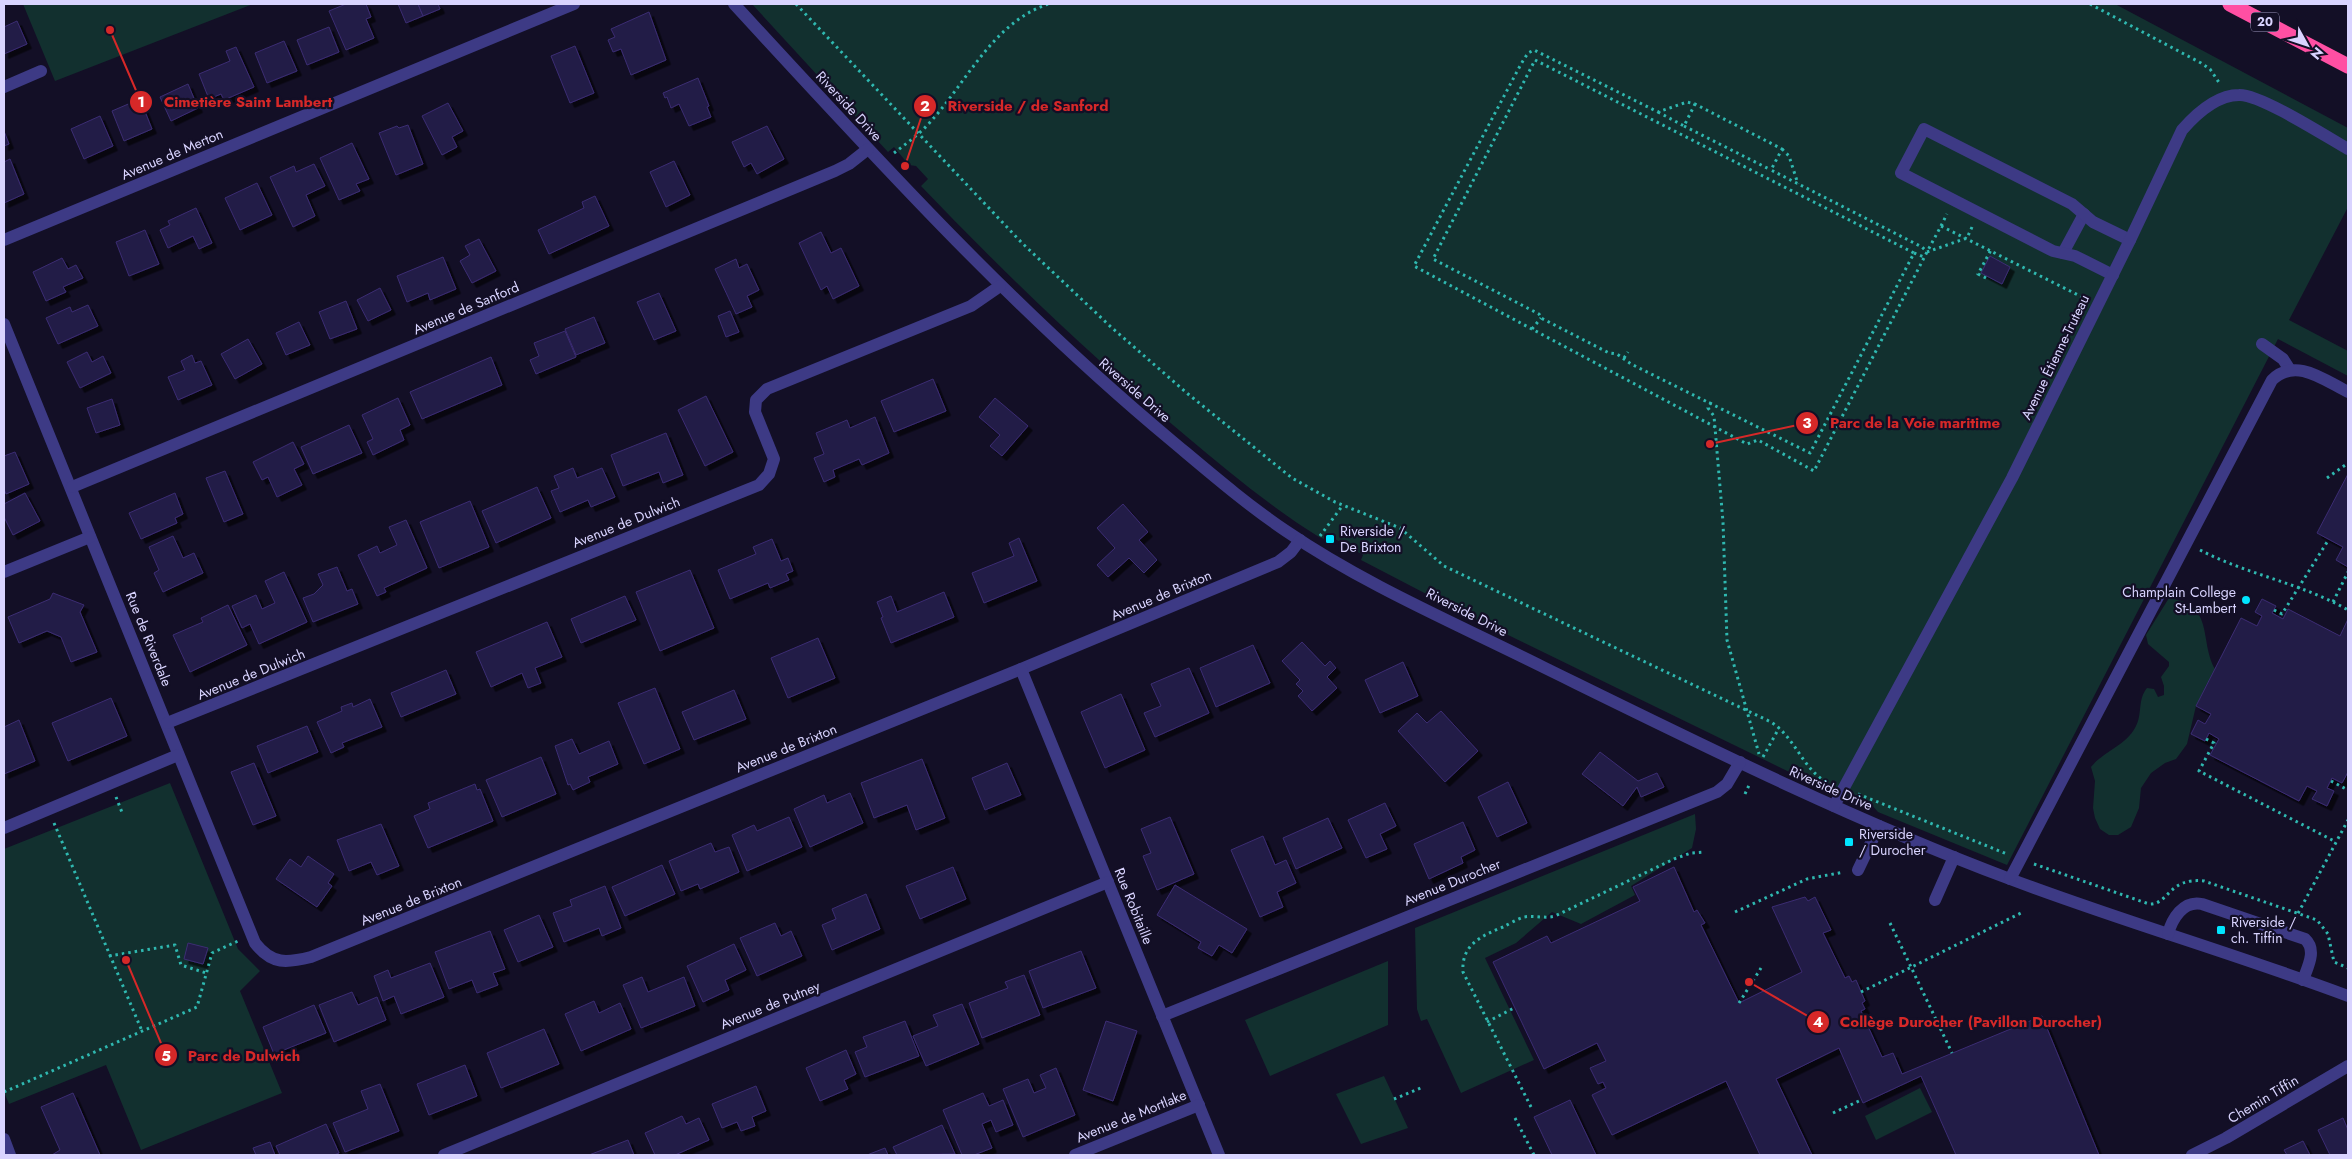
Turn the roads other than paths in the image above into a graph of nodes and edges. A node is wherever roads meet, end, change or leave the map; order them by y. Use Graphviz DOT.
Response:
graph roads {
  1 [pos="574,4"];
  2 [pos="734,4"];
  3 [pos="2230,4"];
  4 [pos="2348,66"];
  5 [pos="41,72"];
  6 [pos="4,87"];
  7 [pos="868,149"];
  8 [pos="2348,149"];
  9 [pos="2084,214"];
  10 [pos="4,240"];
  11 [pos="2130,240"];
  12 [pos="2063,253"];
  13 [pos="2112,275"];
  14 [pos="1000,286"];
  15 [pos="5,330"];
  16 [pos="2262,344"];
  17 [pos="2290,370"];
  18 [pos="2348,392"];
  19 [pos="72,488"];
  20 [pos="90,537"];
  21 [pos="1300,540"];
  22 [pos="4,572"];
  23 [pos="1021,669"];
  24 [pos="167,723"];
  25 [pos="178,756"];
  26 [pos="1740,762"];
  27 [pos="1834,806"];
  28 [pos="1879,826"];
  29 [pos="4,828"];
  30 [pos="1954,857"];
  31 [pos="1858,870"];
  32 [pos="2010,879"];
  33 [pos="1108,882"];
  34 [pos="1935,900"];
  35 [pos="2168,934"];
  36 [pos="273,959"];
  37 [pos="2303,980"];
  38 [pos="2348,996"];
  39 [pos="1162,1016"];
  40 [pos="2348,1066"];
  41 [pos="1199,1105"];
  42 [pos="4,1139"];
  43 [pos="10,1155"];
  44 [pos="444,1155"];
  45 [pos="1075,1155"];
  46 [pos="1219,1155"];
  47 [pos="2192,1155"];
  1 -- 10 [label="street, Avenue de Merton"];
  2 -- 7 [label="street, Riverside Drive"];
  3 -- 4 [label="highway, 20"];
  5 -- 6 [label="street"];
  7 -- 14 [label="street, Riverside Drive"];
  7 -- 19 [label="street, Avenue de Sanford"];
  8 -- 11 [label="street, Avenue Étienne-Truteau"];
  9 -- 11 [label="street"];
  9 -- 12 [label="street"];
  9 -- 12 [label="street"];
  11 -- 13 [label="street, Avenue Étienne-Truteau"];
  12 -- 13 [label="street"];
  13 -- 27 [label="street, Avenue Étienne-Truteau"];
  14 -- 21 [label="street, Riverside Drive"];
  14 -- 24 [label="street, Avenue de Dulwich"];
  15 -- 19 [label="street, Rue de Riverdale"];
  16 -- 17 [label="street"];
  17 -- 18 [label="street"];
  17 -- 32 [label="street"];
  19 -- 20 [label="street, Rue de Riverdale"];
  20 -- 22 [label="street"];
  20 -- 24 [label="street, Rue de Riverdale"];
  21 -- 23 [label="street, Avenue de Brixton"];
  21 -- 26 [label="street, Riverside Drive"];
  23 -- 33 [label="street, Rue Robitaille"];
  23 -- 36 [label="street, Avenue de Brixton"];
  24 -- 25 [label="street, Rue de Riverdale"];
  25 -- 29 [label="street"];
  25 -- 36 [label="street, Rue de Riverdale"];
  26 -- 27 [label="street, Riverside Drive"];
  26 -- 39 [label="street, Avenue Durocher"];
  27 -- 28 [label="street, Riverside Drive"];
  28 -- 30 [label="street, Riverside Drive"];
  28 -- 31 [label="street"];
  30 -- 32 [label="street, Riverside Drive"];
  30 -- 34 [label="street"];
  32 -- 35 [label="street, Riverside Drive"];
  33 -- 39 [label="street, Rue Robitaille"];
  33 -- 44 [label="street, Avenue de Putney"];
  35 -- 37 [label="street, Riverside Drive"];
  35 -- 37 [label="street"];
  37 -- 38 [label="street, Riverside Drive"];
  39 -- 41 [label="street, Rue Robitaille"];
  40 -- 47 [label="street, Chemin Tiffin"];
  41 -- 45 [label="street, Avenue de Mortlake"];
  41 -- 46 [label="street, Rue Robitaille"];
  42 -- 43 [label="street"];
}
